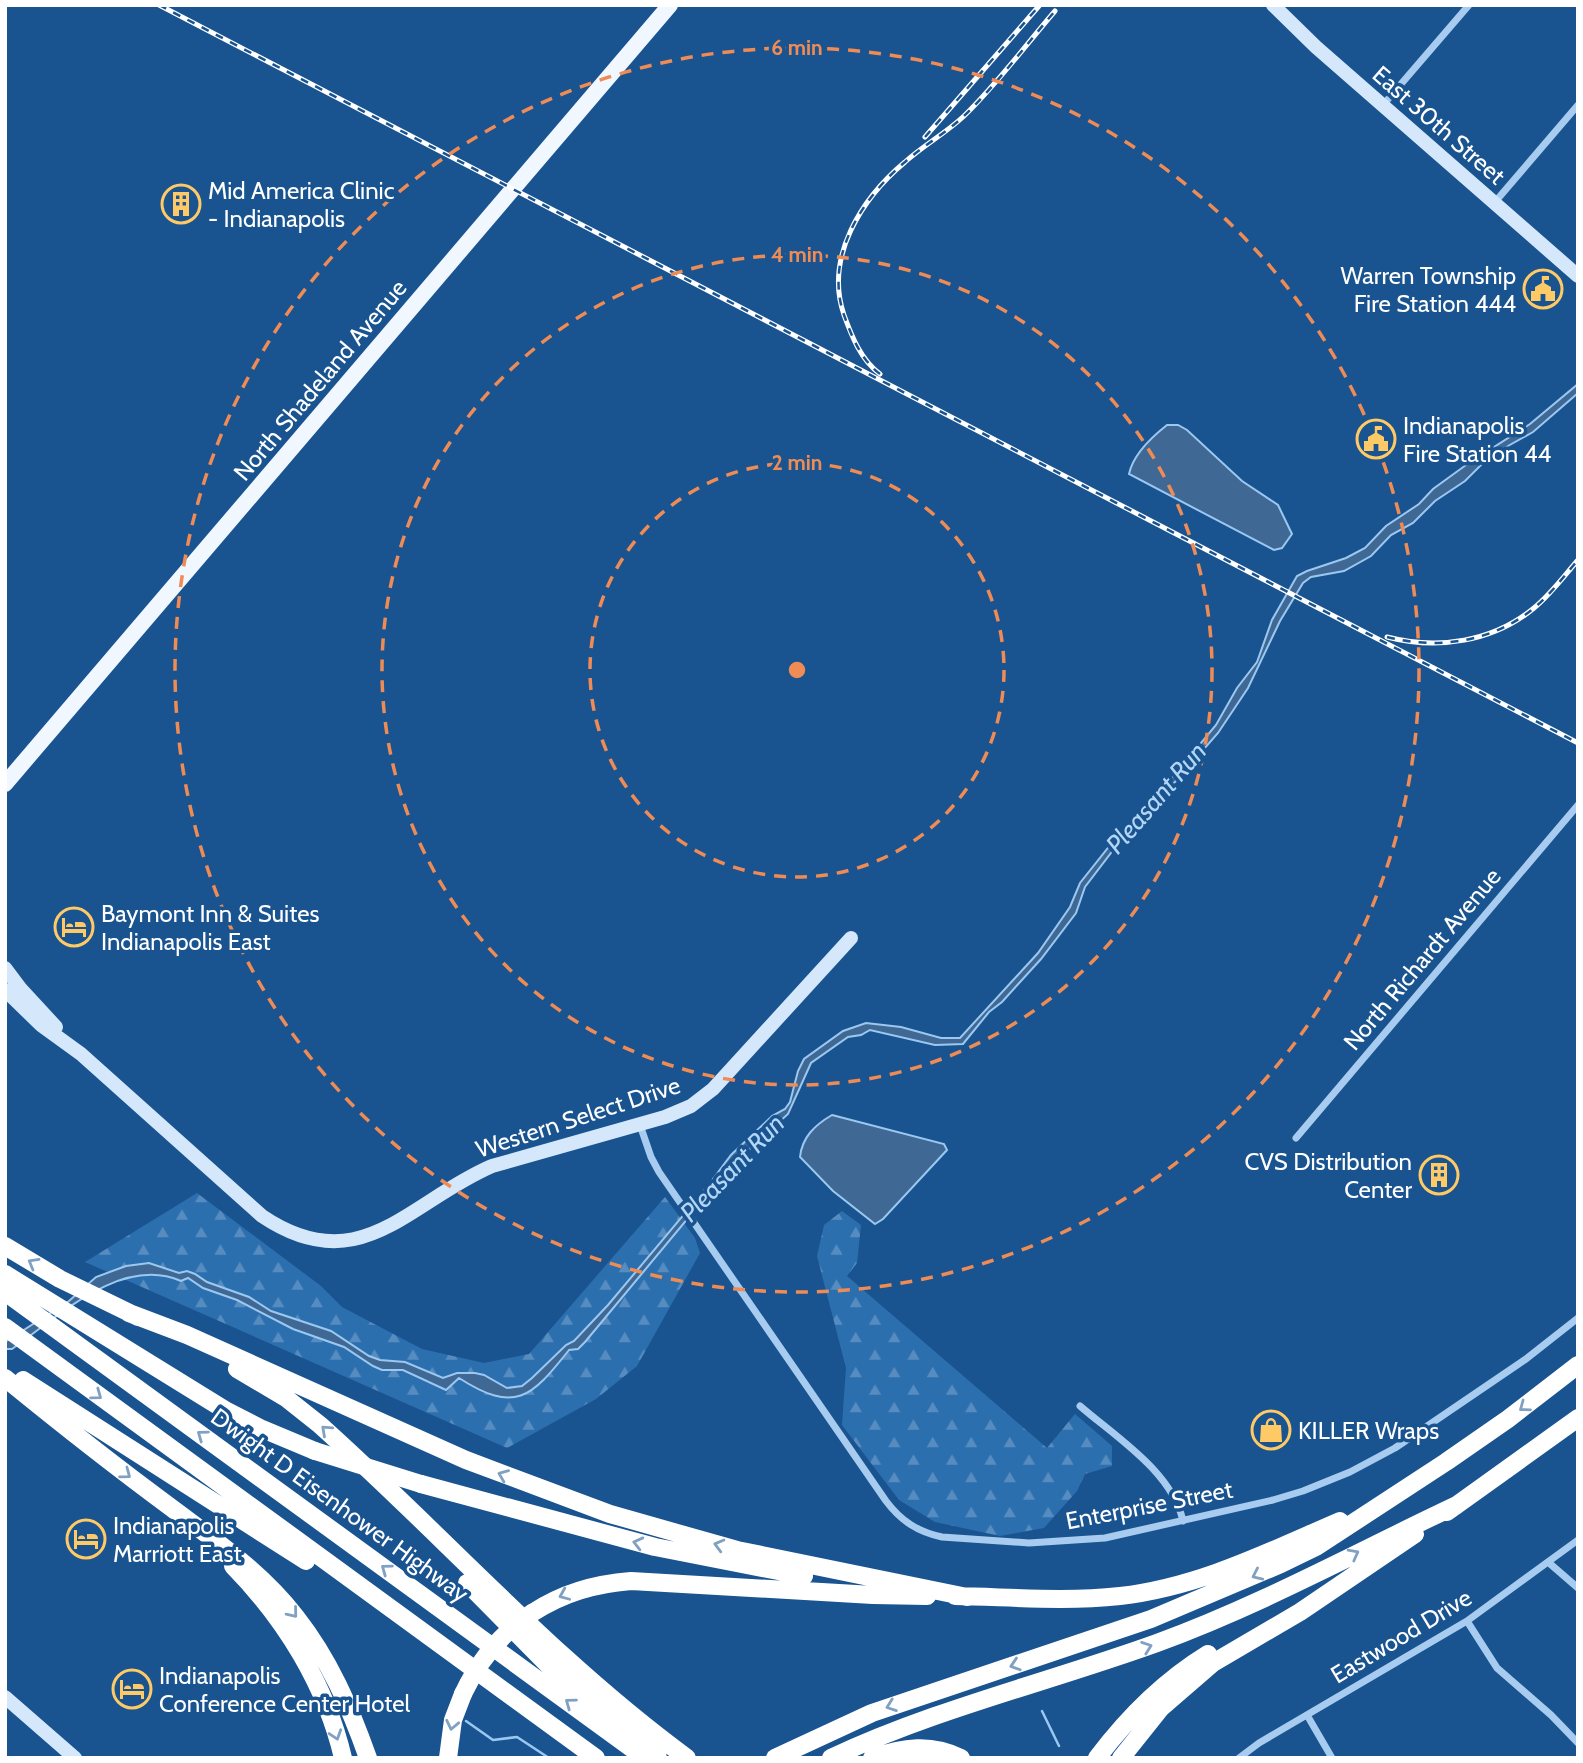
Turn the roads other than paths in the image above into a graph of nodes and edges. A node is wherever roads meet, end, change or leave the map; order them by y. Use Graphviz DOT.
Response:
graph roads {
  1 [pos="670,5"];
  2 [pos="1469,5"];
  3 [pos="1279,7"];
  4 [pos="1578,105"];
  5 [pos="1383,106"];
  6 [pos="1494,203"];
  7 [pos="1578,276"];
  8 [pos="5,784"];
  9 [pos="1578,805"];
  10 [pos="851,938"];
  11 [pos="5,968"];
  12 [pos="5,990"];
  13 [pos="80,1054"];
  14 [pos="640,1125"];
  15 [pos="1296,1138"];
  16 [pos="5,1246"];
  17 [pos="5,1273"];
  18 [pos="13,1297"];
  19 [pos="122,1309"];
  20 [pos="1578,1318"];
  21 [pos="5,1327"];
  22 [pos="1578,1365"];
  23 [pos="7,1374"];
  24 [pos="1080,1406"];
  25 [pos="1578,1419"];
  26 [pos="363,1465"];
  27 [pos="1379,1504"];
  28 [pos="1457,1505"];
  29 [pos="174,1510"];
  30 [pos="1183,1521"];
  31 [pos="1578,1540"];
  32 [pos="1548,1562"];
  33 [pos="1371,1565"];
  34 [pos="1578,1588"];
  35 [pos="911,1595"];
  36 [pos="967,1597"];
  37 [pos="1467,1621"];
  38 [pos="457,1656"];
  39 [pos="7,1703"];
  40 [pos="1307,1715"];
  41 [pos="1578,1743"];
  42 [pos="75,1758"];
  43 [pos="343,1758"];
  44 [pos="368,1758"];
  45 [pos="448,1758"];
  46 [pos="596,1758"];
  47 [pos="645,1758"];
  48 [pos="658,1758"];
  49 [pos="687,1758"];
  50 [pos="775,1758"];
  51 [pos="831,1758"];
  52 [pos="872,1758"];
  53 [pos="961,1758"];
  54 [pos="1097,1758"];
  55 [pos="1121,1758"];
  56 [pos="1239,1758"];
  57 [pos="1332,1758"];
  1 -- 8 [label="main road, North Shadeland Avenue"];
  2 -- 5 [label="street"];
  3 -- 5 [label="street, East 30th Street"];
  4 -- 6 [label="street"];
  5 -- 6 [label="street, East 30th Street"];
  6 -- 7 [label="street, East 30th Street"];
  9 -- 15 [label="street, North Richardt Avenue"];
  10 -- 14 [label="street, Western Select Drive"];
  11 -- 13 [label="street, Western Select Drive"];
  12 -- 13 [label="street, Western Select Drive"];
  13 -- 14 [label="street, Western Select Drive"];
  14 -- 30 [label="street, Enterprise Street"];
  19 -- 16 [label="highway, one-way"];
  35 -- 17 [label="highway, one-way, bridge"];
  47 -- 18 [label="highway, Dwight D Eisenhower Highway, one-way"];
  26 -- 19 [label="highway, one-way"];
  36 -- 19 [label="highway, one-way"];
  20 -- 30 [label="street, Enterprise Street"];
  21 -- 38 [label="highway, one-way"];
  22 -- 27 [label="highway, one-way"];
  23 -- 29 [label="highway, one-way"];
  23 -- 38 [label="highway"];
  24 -- 30 [label="street"];
  25 -- 28 [label="highway"];
  26 -- 48 [label="highway"];
  26 -- 49 [label="highway"];
  27 -- 36 [label="highway"];
  27 -- 50 [label="highway, one-way"];
  28 -- 33 [label="highway"];
  51 -- 28 [label="highway, one-way"];
  29 -- 43 [label="highway, one-way"];
  29 -- 44 [label="highway, one-way"];
  31 -- 32 [label="street, Eastwood Drive"];
  32 -- 34 [label="street"];
  32 -- 37 [label="street, Eastwood Drive"];
  33 -- 54 [label="highway"];
  33 -- 55 [label="highway"];
  35 -- 36 [label="highway"];
  35 -- 45 [label="highway, one-way, bridge"];
  37 -- 40 [label="street, Eastwood Drive"];
  37 -- 41 [label="street"];
  38 -- 46 [label="highway"];
  39 -- 42 [label="street"];
  40 -- 56 [label="street, Eastwood Drive"];
  40 -- 57 [label="street"];
  52 -- 53 [label="highway"];
}
